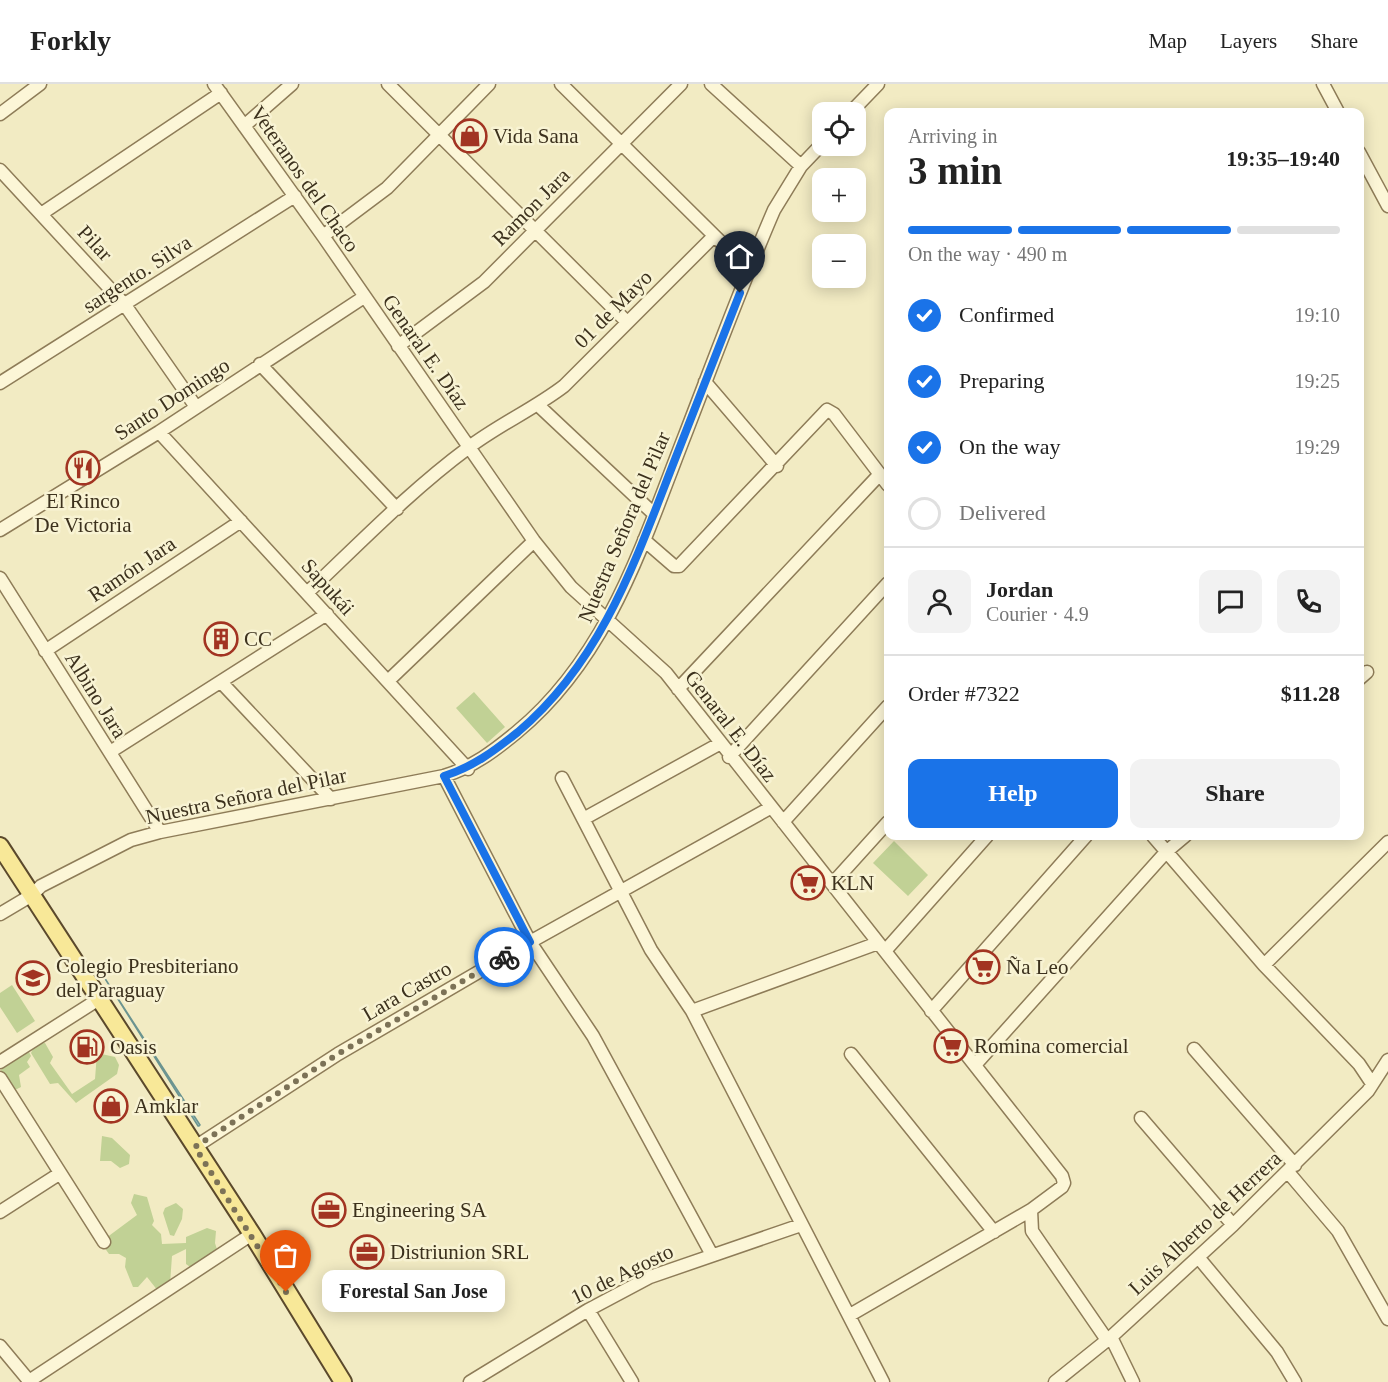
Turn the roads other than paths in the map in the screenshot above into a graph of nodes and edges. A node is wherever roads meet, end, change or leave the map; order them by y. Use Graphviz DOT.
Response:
graph roads {
  1 [pos="40,84"];
  2 [pos="292,84"];
  3 [pos="388,84"];
  4 [pos="489,84"];
  5 [pos="561,84"];
  6 [pos="681,84"];
  7 [pos="711,84"];
  8 [pos="878,84"];
  9 [pos="1323,84"];
  10 [pos="217,89"];
  11 [pos="861,102"];
  12 [pos="1336,108"];
  13 [pos="0,114"];
  14 [pos="244,126"];
  15 [pos="439,136"];
  16 [pos="619,145"];
  17 [pos="812,154"];
  18 [pos="1364,161"];
  19 [pos="801,166"];
  20 [pos="0,170"];
  21 [pos="295,196"];
  22 [pos="1388,206"];
  23 [pos="41,214"];
  24 [pos="536,230"];
  25 [pos="323,236"];
  26 [pos="713,237"];
  27 [pos="749,270"];
  28 [pos="364,297"];
  29 [pos="125,305"];
  30 [pos="627,322"];
  31 [pos="398,346"];
  32 [pos="260,364"];
  33 [pos="705,382"];
  34 [pos="0,383"];
  35 [pos="539,406"];
  36 [pos="196,407"];
  37 [pos="159,432"];
  38 [pos="468,447"];
  39 [pos="777,466"];
  40 [pos="880,474"];
  41 [pos="884,480"];
  42 [pos="397,509"];
  43 [pos="654,514"];
  44 [pos="241,521"];
  45 [pos="0,530"];
  46 [pos="644,540"];
  47 [pos="534,541"];
  48 [pos="0,578"];
  49 [pos="884,587"];
  50 [pos="307,593"];
  51 [pos="327,614"];
  52 [pos="608,622"];
  53 [pos="45,651"];
  54 [pos="388,681"];
  55 [pos="221,682"];
  56 [pos="678,689"];
  57 [pos="884,710"];
  58 [pos="719,744"];
  59 [pos="110,752"];
  60 [pos="729,757"];
  61 [pos="468,769"];
  62 [pos="444,776"];
  63 [pos="562,778"];
  64 [pos="331,799"];
  65 [pos="770,808"];
  66 [pos="585,818"];
  67 [pos="783,822"];
  68 [pos="884,826"];
  69 [pos="160,832"];
  70 [pos="983,840"];
  71 [pos="1082,840"];
  72 [pos="1156,840"];
  73 [pos="1180,840"];
  74 [pos="1388,842"];
  75 [pos="0,846"];
  76 [pos="1166,852"];
  77 [pos="832,884"];
  78 [pos="622,893"];
  79 [pos="32,895"];
  80 [pos="0,914"];
  81 [pos="530,942"];
  82 [pos="882,947"];
  83 [pos="1264,965"];
  84 [pos="99,999"];
  85 [pos="692,1011"];
  86 [pos="931,1011"];
  87 [pos="1194,1050"];
  88 [pos="851,1053"];
  89 [pos="1388,1060"];
  90 [pos="0,1062"];
  91 [pos="975,1065"];
  92 [pos="0,1078"];
  93 [pos="1371,1082"];
  94 [pos="1141,1118"];
  95 [pos="195,1147"];
  96 [pos="1291,1168"];
  97 [pos="59,1174"];
  98 [pos="1031,1210"];
  99 [pos="0,1212"];
  100 [pos="801,1225"];
  101 [pos="1233,1225"];
  102 [pos="994,1233"];
  103 [pos="252,1234"];
  104 [pos="104,1242"];
  105 [pos="712,1255"];
  106 [pos="1198,1257"];
  107 [pos="1385,1304"];
  108 [pos="588,1310"];
  109 [pos="850,1315"];
  110 [pos="1388,1319"];
  111 [pos="1109,1339"];
  112 [pos="0,1346"];
  113 [pos="29,1381"];
  114 [pos="343,1382"];
  115 [pos="470,1382"];
  116 [pos="632,1382"];
  117 [pos="883,1382"];
  118 [pos="1055,1382"];
  119 [pos="1133,1382"];
  120 [pos="1295,1382"];
  1 -- 13 [label="street"];
  2 -- 14 [label="street"];
  3 -- 15 [label="street"];
  4 -- 15 [label="street"];
  5 -- 16 [label="street"];
  6 -- 16 [label="street, Ramon Jara"];
  7 -- 19 [label="street"];
  8 -- 11 [label="street"];
  9 -- 12 [label="street"];
  10 -- 14 [label="street, Veteranos del Chaco"];
  10 -- 23 [label="street"];
  14 -- 21 [label="street, Veteranos del Chaco"];
  15 -- 24 [label="street"];
  15 -- 25 [label="street"];
  16 -- 24 [label="street, Ramon Jara"];
  16 -- 26 [label="street"];
  17 -- 19 [label="street, Nuestra Señora del Pilar"];
  18 -- 22 [label="street"];
  19 -- 27 [label="street, Nuestra Señora del Pilar"];
  20 -- 23 [label="street, Pilar"];
  21 -- 25 [label="street, Veteranos del Chaco"];
  21 -- 29 [label="street, sargento. Silva"];
  23 -- 29 [label="street, Pilar"];
  24 -- 30 [label="street"];
  24 -- 31 [label="street, Ramon Jara"];
  25 -- 28 [label="street, Veteranos del Chaco"];
  26 -- 27 [label="street"];
  26 -- 30 [label="street, 01 de Mayo"];
  27 -- 33 [label="street, Nuestra Señora del Pilar"];
  28 -- 31 [label="street, Genaral E. Díaz"];
  28 -- 32 [label="street, Santo Domingo"];
  29 -- 34 [label="street, sargento. Silva"];
  29 -- 36 [label="street, Pilar"];
  30 -- 35 [label="street, 01 de Mayo"];
  31 -- 38 [label="street, Genaral E. Díaz"];
  32 -- 36 [label="street, Santo Domingo"];
  32 -- 42 [label="street"];
  33 -- 39 [label="street"];
  33 -- 43 [label="street, Nuestra Señora del Pilar"];
  35 -- 38 [label="street, 01 de Mayo"];
  35 -- 43 [label="street"];
  36 -- 37 [label="street, Santo Domingo"];
  37 -- 44 [label="street, Sapukái"];
  37 -- 45 [label="street, Santo Domingo"];
  38 -- 42 [label="street"];
  38 -- 47 [label="street, Genaral E. Díaz"];
  39 -- 40 [label="street"];
  39 -- 46 [label="street"];
  40 -- 41 [label="street"];
  40 -- 56 [label="street"];
  42 -- 50 [label="street"];
  43 -- 46 [label="street, Nuestra Señora del Pilar"];
  44 -- 50 [label="street, Sapukái"];
  44 -- 53 [label="street, Ramón Jara"];
  46 -- 52 [label="street, Nuestra Señora del Pilar"];
  47 -- 52 [label="street, Genaral E. Díaz"];
  47 -- 54 [label="street"];
  48 -- 53 [label="street, Albino Jara"];
  49 -- 60 [label="street"];
  50 -- 51 [label="street, Sapukái"];
  51 -- 54 [label="street, Sapukái"];
  51 -- 55 [label="street"];
  52 -- 56 [label="street, Genaral E. Díaz"];
  52 -- 61 [label="street, Nuestra Señora del Pilar"];
  53 -- 59 [label="street, Albino Jara"];
  54 -- 61 [label="street, Sapukái"];
  55 -- 59 [label="street"];
  55 -- 64 [label="street"];
  56 -- 58 [label="street, Genaral E. Díaz"];
  57 -- 67 [label="street"];
  58 -- 60 [label="street, Genaral E. Díaz"];
  58 -- 66 [label="street"];
  59 -- 69 [label="street, Albino Jara"];
  60 -- 65 [label="street, Genaral E. Díaz"];
  61 -- 62 [label="street, Nuestra Señora del Pilar"];
  62 -- 64 [label="street, Nuestra Señora del Pilar"];
  62 -- 81 [label="street"];
  63 -- 66 [label="street"];
  64 -- 69 [label="street, Nuestra Señora del Pilar"];
  65 -- 67 [label="street, Genaral E. Díaz"];
  65 -- 78 [label="street, Lara Castro"];
  66 -- 78 [label="street"];
  67 -- 77 [label="street, Genaral E. Díaz"];
  68 -- 77 [label="street"];
  69 -- 79 [label="street, Nuestra Señora del Pilar"];
  70 -- 82 [label="street"];
  71 -- 86 [label="street"];
  72 -- 76 [label="street"];
  73 -- 76 [label="street"];
  74 -- 83 [label="street"];
  75 -- 79 [label="main road"];
  76 -- 83 [label="street"];
  76 -- 91 [label="street"];
  77 -- 82 [label="street, Genaral E. Díaz"];
  78 -- 81 [label="street, Lara Castro"];
  78 -- 85 [label="street"];
  79 -- 80 [label="street, Nuestra Señora del Pilar"];
  79 -- 84 [label="main road"];
  81 -- 95 [label="street, Lara Castro"];
  81 -- 105 [label="street"];
  82 -- 85 [label="street"];
  82 -- 86 [label="street, Genaral E. Díaz"];
  83 -- 93 [label="street"];
  84 -- 90 [label="street"];
  84 -- 95 [label="main road"];
  85 -- 100 [label="street"];
  86 -- 91 [label="street, Genaral E. Díaz"];
  87 -- 96 [label="street"];
  88 -- 102 [label="street"];
  89 -- 93 [label="street, Luis Alberto de Herrera"];
  91 -- 98 [label="street, Genaral E. Díaz"];
  92 -- 97 [label="street"];
  93 -- 96 [label="street, Luis Alberto de Herrera"];
  94 -- 101 [label="street"];
  95 -- 103 [label="main road"];
  96 -- 101 [label="street, Luis Alberto de Herrera"];
  96 -- 107 [label="street"];
  97 -- 99 [label="street"];
  97 -- 104 [label="street"];
  98 -- 102 [label="street"];
  98 -- 111 [label="street"];
  100 -- 105 [label="street, 10 de Agosto"];
  100 -- 109 [label="street"];
  101 -- 106 [label="street, Luis Alberto de Herrera"];
  102 -- 109 [label="street"];
  103 -- 113 [label="street"];
  103 -- 114 [label="main road"];
  105 -- 108 [label="street, 10 de Agosto"];
  106 -- 111 [label="street, Luis Alberto de Herrera"];
  106 -- 120 [label="street"];
  107 -- 110 [label="street"];
  108 -- 115 [label="street, 10 de Agosto"];
  108 -- 116 [label="street"];
  109 -- 117 [label="street"];
  111 -- 118 [label="street, Luis Alberto de Herrera"];
  111 -- 119 [label="street"];
  112 -- 113 [label="street"];
}
